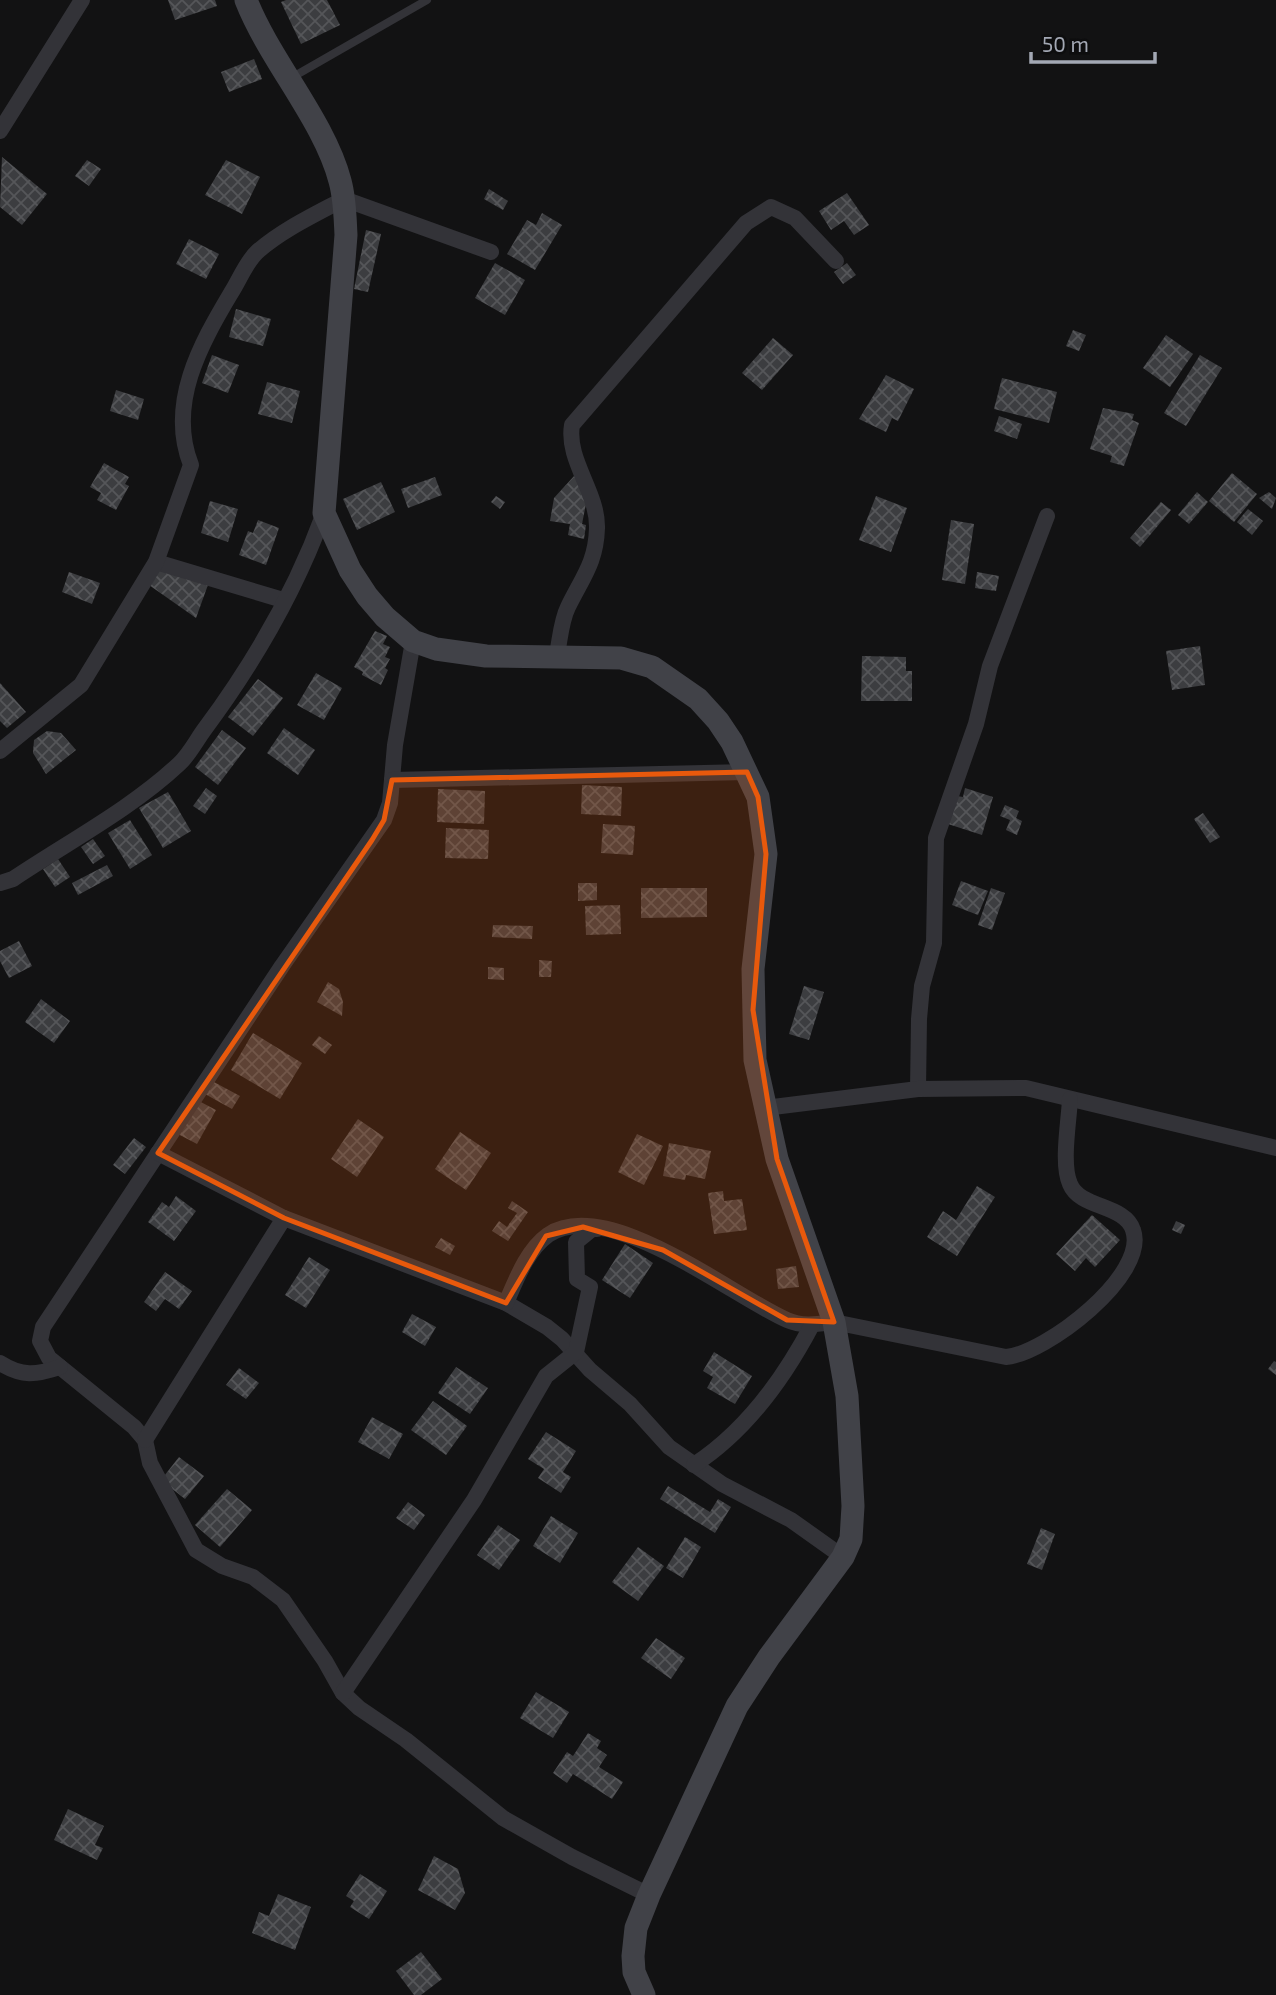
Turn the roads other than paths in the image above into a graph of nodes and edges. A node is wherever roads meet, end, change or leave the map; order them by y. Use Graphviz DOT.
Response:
graph roads {
  1 [pos="82,0"];
  2 [pos="246,0"];
  3 [pos="427,0"];
  4 [pos="289,80"];
  5 [pos="0,131"];
  6 [pos="344,199"];
  7 [pos="491,252"];
  8 [pos="836,261"];
  9 [pos="324,513"];
  10 [pos="1047,516"];
  11 [pos="156,562"];
  12 [pos="282,600"];
  13 [pos="413,641"];
  14 [pos="557,654"];
  15 [pos="0,751"];
  16 [pos="747,772"];
  17 [pos="392,780"];
  18 [pos="0,883"];
  19 [pos="918,1089"];
  20 [pos="1070,1099"];
  21 [pos="765,1108"];
  22 [pos="1276,1148"];
  23 [pos="158,1153"];
  24 [pos="284,1218"];
  25 [pos="627,1235"];
  26 [pos="506,1303"];
  27 [pos="823,1323"];
  28 [pos="576,1352"];
  29 [pos="0,1363"];
  30 [pos="60,1367"];
  31 [pos="145,1440"];
  32 [pos="694,1465"];
  33 [pos="843,1558"];
  34 [pos="343,1693"];
  35 [pos="649,1895"];
  36 [pos="644,1995"];
  1 -- 5 [label="street"];
  2 -- 4 [label="street"];
  3 -- 4 [label="lane"];
  4 -- 6 [label="street"];
  6 -- 7 [label="street"];
  6 -- 9 [label="street"];
  6 -- 11 [label="street"];
  8 -- 14 [label="street"];
  9 -- 12 [label="street"];
  9 -- 13 [label="street"];
  10 -- 19 [label="street"];
  11 -- 12 [label="street"];
  11 -- 15 [label="street"];
  12 -- 18 [label="street"];
  13 -- 14 [label="street"];
  13 -- 17 [label="street"];
  14 -- 16 [label="street"];
  16 -- 17 [label="street"];
  16 -- 21 [label="street"];
  17 -- 23 [label="street"];
  19 -- 20 [label="street"];
  19 -- 21 [label="street"];
  20 -- 22 [label="street"];
  20 -- 27 [label="street"];
  21 -- 27 [label="street"];
  23 -- 24 [label="street"];
  23 -- 30 [label="street"];
  24 -- 26 [label="street"];
  24 -- 31 [label="street"];
  25 -- 26 [label="street"];
  25 -- 27 [label="street"];
  25 -- 28 [label="street"];
  26 -- 28 [label="street"];
  27 -- 32 [label="street"];
  27 -- 33 [label="street"];
  28 -- 32 [label="street"];
  28 -- 34 [label="street"];
  29 -- 30 [label="street"];
  30 -- 31 [label="street"];
  31 -- 34 [label="street"];
  32 -- 33 [label="street"];
  33 -- 35 [label="street"];
  34 -- 35 [label="street"];
  35 -- 36 [label="street"];
}
